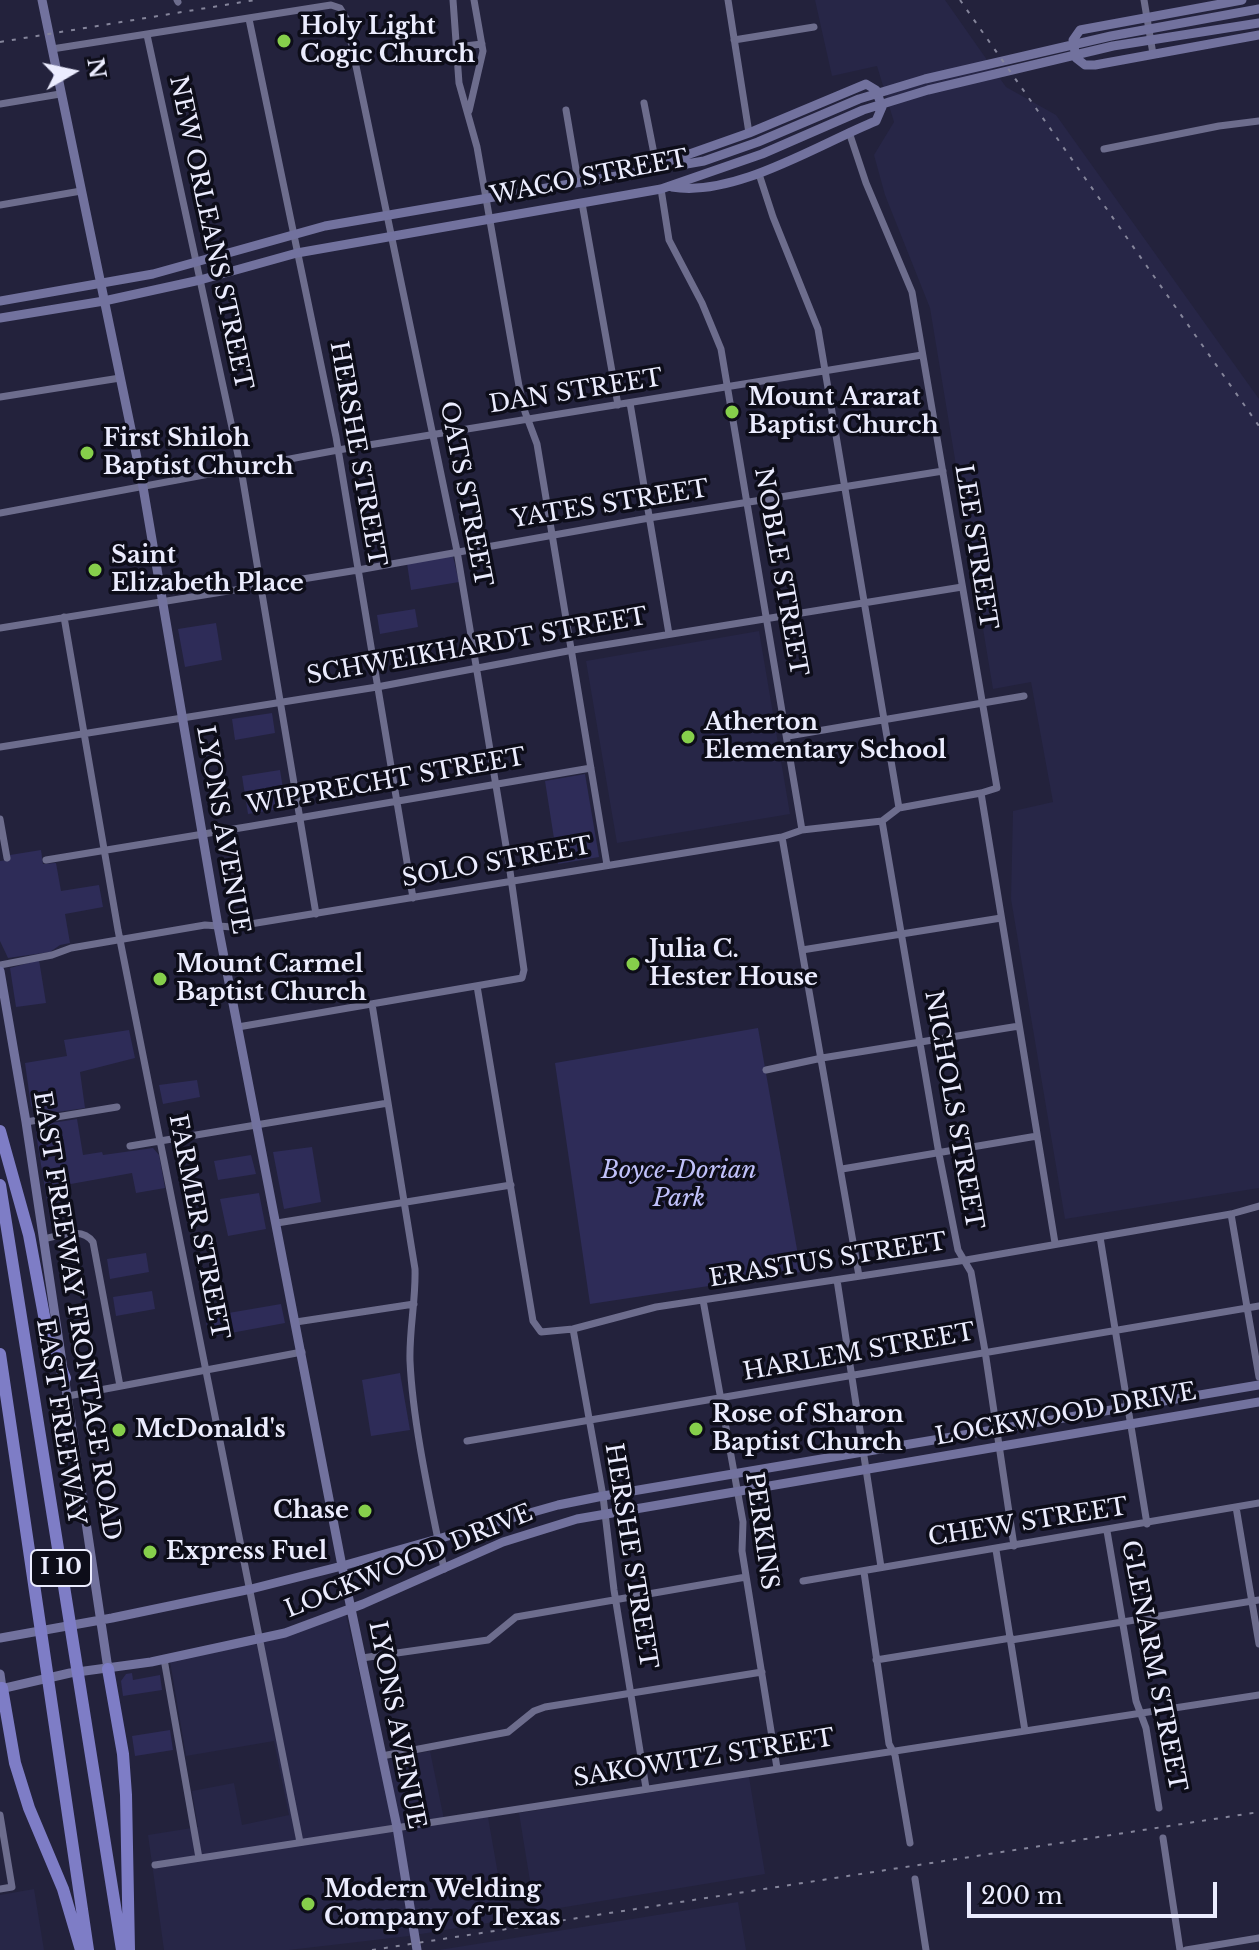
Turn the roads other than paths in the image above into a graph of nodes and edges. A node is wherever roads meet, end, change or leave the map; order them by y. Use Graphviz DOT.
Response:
graph roads {
  1 [pos="42,0"];
  2 [pos="453,0"];
  3 [pos="474,0"];
  4 [pos="728,0"];
  5 [pos="1144,0"];
  6 [pos="1242,0"];
  7 [pos="1259,9"];
  8 [pos="1147,18"];
  9 [pos="249,19"];
  10 [pos="1259,23"];
  11 [pos="814,27"];
  12 [pos="147,35"];
  13 [pos="1259,35"];
  14 [pos="734,40"];
  15 [pos="482,44"];
  16 [pos="456,47"];
  17 [pos="52,49"];
  18 [pos="1153,54"];
  19 [pos="60,94"];
  20 [pos="644,103"];
  21 [pos="0,104"];
  22 [pos="566,110"];
  23 [pos="468,113"];
  24 [pos="1259,121"];
  25 [pos="805,129"];
  26 [pos="849,132"];
  27 [pos="749,133"];
  28 [pos="1104,149"];
  29 [pos="660,168"];
  30 [pos="759,174"];
  31 [pos="578,181"];
  32 [pos="665,188"];
  33 [pos="81,191"];
  34 [pos="485,199"];
  35 [pos="582,203"];
  36 [pos="0,205"];
  37 [pos="387,215"];
  38 [pos="488,219"];
  39 [pos="293,234"];
  40 [pos="391,235"];
  41 [pos="297,253"];
  42 [pos="196,262"];
  43 [pos="200,280"];
  44 [pos="100,284"];
  45 [pos="0,301"];
  46 [pos="104,301"];
  47 [pos="0,318"];
  48 [pos="922,355"];
  49 [pos="825,372"];
  50 [pos="120,378"];
  51 [pos="728,388"];
  52 [pos="0,397"];
  53 [pos="630,403"];
  54 [pos="618,405"];
  55 [pos="527,419"];
  56 [pos="434,436"];
  57 [pos="338,450"];
  58 [pos="241,469"];
  59 [pos="943,471"];
  60 [pos="143,487"];
  61 [pos="845,488"];
  62 [pos="748,503"];
  63 [pos="0,513"];
  64 [pos="649,518"];
  65 [pos="553,535"];
  66 [pos="457,551"];
  67 [pos="358,570"];
  68 [pos="260,586"];
  69 [pos="962,587"];
  70 [pos="162,602"];
  71 [pos="865,604"];
  72 [pos="64,617"];
  73 [pos="767,619"];
  74 [pos="0,628"];
  75 [pos="669,634"];
  76 [pos="573,650"];
  77 [pos="476,670"];
  78 [pos="377,687"];
  79 [pos="1024,696"];
  80 [pos="280,701"];
  81 [pos="982,703"];
  82 [pos="182,718"];
  83 [pos="885,719"];
  84 [pos="84,733"];
  85 [pos="788,736"];
  86 [pos="0,747"];
  87 [pos="591,768"];
  88 [pos="495,784"];
  89 [pos="981,793"];
  90 [pos="398,802"];
  91 [pos="899,808"];
  92 [pos="0,819"];
  93 [pos="300,820"];
  94 [pos="882,821"];
  95 [pos="802,830"];
  96 [pos="201,833"];
  97 [pos="782,837"];
  98 [pos="104,851"];
  99 [pos="7,858"];
  100 [pos="46,860"];
  101 [pos="607,865"];
  102 [pos="512,881"];
  103 [pos="413,898"];
  104 [pos="316,914"];
  105 [pos="1001,918"];
  106 [pos="218,926"];
  107 [pos="902,935"];
  108 [pos="121,939"];
  109 [pos="802,950"];
  110 [pos="0,968"];
  111 [pos="477,986"];
  112 [pos="372,1004"];
  113 [pos="1019,1026"];
  114 [pos="238,1027"];
  115 [pos="920,1044"];
  116 [pos="822,1058"];
  117 [pos="766,1070"];
  118 [pos="388,1103"];
  119 [pos="117,1107"];
  120 [pos="26,1122"];
  121 [pos="257,1124"];
  122 [pos="0,1131"];
  123 [pos="1037,1136"];
  124 [pos="161,1141"];
  125 [pos="130,1146"];
  126 [pos="939,1154"];
  127 [pos="842,1169"];
  128 [pos="0,1185"];
  129 [pos="511,1185"];
  130 [pos="404,1202"];
  131 [pos="1259,1206"];
  132 [pos="1231,1214"];
  133 [pos="277,1223"];
  134 [pos="1100,1237"];
  135 [pos="43,1239"];
  136 [pos="1055,1243"];
  137 [pos="966,1260"];
  138 [pos="859,1276"];
  139 [pos="837,1280"];
  140 [pos="703,1300"];
  141 [pos="414,1304"];
  142 [pos="1259,1306"];
  143 [pos="1246,1308"];
  144 [pos="296,1322"];
  145 [pos="573,1329"];
  146 [pos="1114,1329"];
  147 [pos="985,1351"];
  148 [pos="302,1352"];
  149 [pos="0,1354"];
  150 [pos="206,1371"];
  151 [pos="851,1374"];
  152 [pos="1259,1377"];
  153 [pos="65,1378"];
  154 [pos="1259,1385"];
  155 [pos="120,1386"];
  156 [pos="68,1396"];
  157 [pos="719,1397"];
  158 [pos="1259,1402"];
  159 [pos="1128,1407"];
  160 [pos="588,1420"];
  161 [pos="1130,1424"];
  162 [pos="997,1430"];
  163 [pos="467,1441"];
  164 [pos="999,1447"];
  165 [pos="863,1453"];
  166 [pos="866,1470"];
  167 [pos="733,1474"];
  168 [pos="737,1491"];
  169 [pos="603,1496"];
  170 [pos="1259,1503"];
  171 [pos="1236,1507"];
  172 [pos="606,1514"];
  173 [pos="1147,1524"];
  174 [pos="1107,1531"];
  175 [pos="437,1538"];
  176 [pos="1014,1546"];
  177 [pos="996,1550"];
  178 [pos="342,1566"];
  179 [pos="881,1567"];
  180 [pos="444,1569"];
  181 [pos="864,1572"];
  182 [pos="746,1577"];
  183 [pos="803,1581"];
  184 [pos="251,1589"];
  185 [pos="615,1599"];
  186 [pos="1256,1601"];
  187 [pos="352,1608"];
  188 [pos="102,1620"];
  189 [pos="1123,1622"];
  190 [pos="0,1638"];
  191 [pos="1011,1639"];
  192 [pos="261,1640"];
  193 [pos="1259,1644"];
  194 [pos="362,1658"];
  195 [pos="164,1659"];
  196 [pos="876,1660"];
  197 [pos="103,1669"];
  198 [pos="762,1672"];
  199 [pos="0,1674"];
  200 [pos="1,1689"];
  201 [pos="630,1693"];
  202 [pos="1259,1695"];
  203 [pos="1142,1713"];
  204 [pos="1025,1731"];
  205 [pos="894,1751"];
  206 [pos="382,1756"];
  207 [pos="777,1768"];
  208 [pos="646,1788"];
  209 [pos="1159,1808"];
  210 [pos="0,1815"];
  211 [pos="397,1827"];
  212 [pos="1163,1838"];
  213 [pos="300,1842"];
  214 [pos="910,1843"];
  215 [pos="199,1858"];
  216 [pos="155,1865"];
  217 [pos="915,1879"];
  218 [pos="0,1889"];
  219 [pos="1259,1938"];
  220 [pos="81,1950"];
  221 [pos="88,1950"];
  222 [pos="122,1950"];
  223 [pos="129,1950"];
  224 [pos="417,1950"];
  225 [pos="926,1950"];
  226 [pos="1180,1950"];
  227 [pos="1186,1950"];
  1 -- 17 [label="main road, LYONS AVENUE"];
  2 -- 16 [label="street"];
  3 -- 15 [label="street"];
  4 -- 14 [label="street"];
  5 -- 8 [label="street"];
  6 -- 8 [label="main road"];
  7 -- 25 [label="main road, WACO STREET"];
  8 -- 18 [label="street"];
  8 -- 18 [label="main road"];
  9 -- 12 [label="street"];
  9 -- 37 [label="street, OATS STREET"];
  9 -- 39 [label="street, HERSHE STREET"];
  10 -- 25 [label="main road, WACO STREET"];
  11 -- 14 [label="street"];
  12 -- 17 [label="street"];
  12 -- 42 [label="street, NEW ORLEANS STREET"];
  13 -- 18 [label="main road"];
  14 -- 27 [label="street"];
  15 -- 16 [label="street"];
  15 -- 23 [label="street"];
  16 -- 23 [label="street"];
  17 -- 19 [label="main road, LYONS AVENUE"];
  19 -- 21 [label="street"];
  19 -- 33 [label="main road, LYONS AVENUE"];
  20 -- 29 [label="street"];
  22 -- 31 [label="street"];
  23 -- 34 [label="street"];
  24 -- 28 [label="street"];
  25 -- 29 [label="main road, WACO STREET"];
  25 -- 32 [label="main road, WACO STREET"];
  26 -- 27 [label="main road"];
  26 -- 30 [label="main road"];
  26 -- 48 [label="street, LEE STREET"];
  27 -- 29 [label="main road"];
  29 -- 31 [label="main road, WACO STREET"];
  30 -- 32 [label="main road"];
  30 -- 49 [label="street"];
  31 -- 34 [label="main road, WACO STREET"];
  32 -- 35 [label="main road, WACO STREET"];
  32 -- 51 [label="street, NOBLE STREET"];
  33 -- 36 [label="street"];
  33 -- 44 [label="main road, LYONS AVENUE"];
  34 -- 37 [label="main road, WACO STREET"];
  34 -- 38 [label="street"];
  35 -- 38 [label="main road, WACO STREET"];
  35 -- 54 [label="street"];
  37 -- 39 [label="main road, WACO STREET"];
  37 -- 40 [label="street, OATS STREET"];
  38 -- 40 [label="main road, WACO STREET"];
  38 -- 55 [label="street"];
  39 -- 41 [label="street, HERSHE STREET"];
  39 -- 42 [label="main road, WACO STREET"];
  40 -- 41 [label="main road, WACO STREET"];
  40 -- 56 [label="street, OATS STREET"];
  41 -- 43 [label="main road, WACO STREET"];
  41 -- 57 [label="street, HERSHE STREET"];
  42 -- 43 [label="street, NEW ORLEANS STREET"];
  42 -- 44 [label="main road, WACO STREET"];
  43 -- 46 [label="main road, WACO STREET"];
  43 -- 58 [label="street, NEW ORLEANS STREET"];
  44 -- 45 [label="main road, WACO STREET"];
  44 -- 46 [label="main road, LYONS AVENUE"];
  46 -- 47 [label="main road, WACO STREET"];
  46 -- 50 [label="main road, LYONS AVENUE"];
  48 -- 49 [label="street, DAN STREET"];
  48 -- 59 [label="street, LEE STREET"];
  49 -- 51 [label="street, DAN STREET"];
  49 -- 61 [label="street"];
  50 -- 52 [label="street"];
  50 -- 60 [label="main road, LYONS AVENUE"];
  51 -- 53 [label="street, DAN STREET"];
  51 -- 62 [label="street, NOBLE STREET"];
  53 -- 54 [label="street, DAN STREET"];
  53 -- 64 [label="street"];
  54 -- 55 [label="street, DAN STREET"];
  55 -- 56 [label="street, DAN STREET"];
  55 -- 65 [label="street"];
  56 -- 57 [label="street, DAN STREET"];
  56 -- 66 [label="street, OATS STREET"];
  57 -- 58 [label="street, DAN STREET"];
  57 -- 67 [label="street, HERSHE STREET"];
  58 -- 60 [label="street, DAN STREET"];
  58 -- 68 [label="street, NEW ORLEANS STREET"];
  59 -- 61 [label="street, YATES STREET"];
  59 -- 69 [label="street, LEE STREET"];
  60 -- 63 [label="street, DAN STREET"];
  60 -- 70 [label="main road, LYONS AVENUE"];
  61 -- 62 [label="street, YATES STREET"];
  61 -- 71 [label="street"];
  62 -- 64 [label="street, YATES STREET"];
  62 -- 73 [label="street, NOBLE STREET"];
  64 -- 65 [label="street, YATES STREET"];
  64 -- 75 [label="street"];
  65 -- 66 [label="street, YATES STREET"];
  65 -- 76 [label="street"];
  66 -- 67 [label="street, YATES STREET"];
  66 -- 77 [label="street, OATS STREET"];
  67 -- 68 [label="street, YATES STREET"];
  67 -- 78 [label="street, HERSHE STREET"];
  68 -- 70 [label="street, YATES STREET"];
  68 -- 80 [label="street, NEW ORLEANS STREET"];
  69 -- 71 [label="street, SCHWEIKHARDT STREET"];
  69 -- 81 [label="street, LEE STREET"];
  70 -- 72 [label="street, YATES STREET"];
  70 -- 82 [label="main road, LYONS AVENUE"];
  71 -- 73 [label="street, SCHWEIKHARDT STREET"];
  71 -- 83 [label="street"];
  72 -- 74 [label="street, YATES STREET"];
  72 -- 84 [label="street, FARMER STREET"];
  73 -- 75 [label="street, SCHWEIKHARDT STREET"];
  73 -- 85 [label="street, NOBLE STREET"];
  75 -- 76 [label="street, SCHWEIKHARDT STREET"];
  76 -- 77 [label="street, SCHWEIKHARDT STREET"];
  76 -- 87 [label="street"];
  77 -- 78 [label="street, SCHWEIKHARDT STREET"];
  77 -- 88 [label="street, OATS STREET"];
  78 -- 80 [label="street, SCHWEIKHARDT STREET"];
  78 -- 90 [label="street, HERSHE STREET"];
  79 -- 81 [label="street"];
  80 -- 82 [label="street, SCHWEIKHARDT STREET"];
  80 -- 93 [label="street, NEW ORLEANS STREET"];
  81 -- 83 [label="street"];
  81 -- 89 [label="street, LEE STREET"];
  82 -- 84 [label="street, SCHWEIKHARDT STREET"];
  82 -- 96 [label="main road, LYONS AVENUE"];
  83 -- 85 [label="street"];
  83 -- 91 [label="street"];
  84 -- 86 [label="street, SCHWEIKHARDT STREET"];
  84 -- 98 [label="street, FARMER STREET"];
  85 -- 95 [label="street, NOBLE STREET"];
  87 -- 88 [label="street, WIPPRECHT STREET"];
  87 -- 101 [label="street"];
  88 -- 90 [label="street, WIPPRECHT STREET"];
  88 -- 102 [label="street, OATS STREET"];
  89 -- 91 [label="street"];
  89 -- 105 [label="street"];
  90 -- 93 [label="street, WIPPRECHT STREET"];
  90 -- 103 [label="street, HERSHE STREET"];
  91 -- 94 [label="street"];
  92 -- 99 [label="street"];
  93 -- 96 [label="street, WIPPRECHT STREET"];
  93 -- 104 [label="street, NEW ORLEANS STREET"];
  94 -- 95 [label="street, SOLO STREET"];
  94 -- 107 [label="street, NICHOLS STREET"];
  95 -- 97 [label="street, SOLO STREET"];
  96 -- 98 [label="street, WIPPRECHT STREET"];
  96 -- 106 [label="main road, LYONS AVENUE"];
  97 -- 101 [label="street, SOLO STREET"];
  97 -- 109 [label="street"];
  98 -- 100 [label="street, WIPPRECHT STREET"];
  98 -- 108 [label="street, FARMER STREET"];
  101 -- 102 [label="street, SOLO STREET"];
  102 -- 103 [label="street, SOLO STREET"];
  102 -- 111 [label="street, OATS STREET"];
  103 -- 104 [label="street, SOLO STREET"];
  104 -- 106 [label="street, SOLO STREET"];
  105 -- 107 [label="street"];
  105 -- 113 [label="street"];
  106 -- 108 [label="street, SOLO STREET"];
  106 -- 114 [label="main road, LYONS AVENUE"];
  107 -- 109 [label="street"];
  107 -- 115 [label="street, NICHOLS STREET"];
  108 -- 110 [label="street, SOLO STREET"];
  108 -- 124 [label="street, FARMER STREET"];
  109 -- 116 [label="street"];
  110 -- 120 [label="main road, EAST FREEWAY FRONTAGE ROAD"];
  111 -- 112 [label="street"];
  111 -- 129 [label="street"];
  112 -- 114 [label="street"];
  112 -- 118 [label="street"];
  113 -- 115 [label="street"];
  113 -- 123 [label="street"];
  114 -- 121 [label="main road, LYONS AVENUE"];
  115 -- 116 [label="street"];
  115 -- 126 [label="street, NICHOLS STREET"];
  116 -- 117 [label="street"];
  116 -- 127 [label="street"];
  118 -- 121 [label="street"];
  118 -- 130 [label="street"];
  119 -- 120 [label="street"];
  120 -- 135 [label="main road, EAST FREEWAY FRONTAGE ROAD"];
  121 -- 124 [label="street"];
  121 -- 133 [label="main road, LYONS AVENUE"];
  122 -- 153 [label="highway"];
  123 -- 126 [label="street"];
  123 -- 136 [label="street"];
  124 -- 125 [label="street"];
  124 -- 150 [label="street, FARMER STREET"];
  126 -- 127 [label="street"];
  126 -- 137 [label="street, NICHOLS STREET"];
  127 -- 138 [label="street"];
  128 -- 222 [label="highway, EAST FREEWAY / I 10"];
  129 -- 130 [label="street"];
  129 -- 145 [label="street, ERASTUS STREET"];
  130 -- 133 [label="street"];
  130 -- 141 [label="street"];
  131 -- 132 [label="street, ERASTUS STREET"];
  132 -- 134 [label="street, ERASTUS STREET"];
  132 -- 143 [label="street"];
  133 -- 144 [label="main road, LYONS AVENUE"];
  134 -- 136 [label="street, ERASTUS STREET"];
  134 -- 146 [label="street"];
  135 -- 153 [label="main road, EAST FREEWAY FRONTAGE ROAD"];
  135 -- 155 [label="street"];
  136 -- 137 [label="street, ERASTUS STREET"];
  137 -- 138 [label="street, ERASTUS STREET"];
  137 -- 147 [label="street, NICHOLS STREET"];
  138 -- 139 [label="street, ERASTUS STREET"];
  139 -- 140 [label="street, ERASTUS STREET"];
  139 -- 151 [label="street"];
  140 -- 145 [label="street, ERASTUS STREET"];
  140 -- 157 [label="street, PERKINS"];
  141 -- 144 [label="street"];
  141 -- 175 [label="street"];
  142 -- 143 [label="street, HARLEM STREET"];
  143 -- 146 [label="street, HARLEM STREET"];
  143 -- 152 [label="street"];
  144 -- 148 [label="main road, LYONS AVENUE"];
  145 -- 160 [label="street, HERSHE STREET"];
  146 -- 147 [label="street, HARLEM STREET"];
  146 -- 159 [label="street"];
  147 -- 151 [label="street, HARLEM STREET"];
  147 -- 162 [label="street, NICHOLS STREET"];
  148 -- 150 [label="street"];
  148 -- 178 [label="main road, LYONS AVENUE"];
  149 -- 221 [label="highway, EAST FREEWAY / I 10"];
  150 -- 155 [label="street"];
  150 -- 184 [label="street, FARMER STREET"];
  151 -- 157 [label="street, HARLEM STREET"];
  151 -- 165 [label="street"];
  153 -- 156 [label="main road, EAST FREEWAY FRONTAGE ROAD"];
  154 -- 159 [label="main road, LOCKWOOD DRIVE"];
  155 -- 156 [label="street"];
  156 -- 188 [label="main road, EAST FREEWAY FRONTAGE ROAD"];
  157 -- 160 [label="street, HARLEM STREET"];
  157 -- 167 [label="street, PERKINS"];
  158 -- 161 [label="main road, LOCKWOOD DRIVE"];
  159 -- 161 [label="street"];
  159 -- 162 [label="main road, LOCKWOOD DRIVE"];
  160 -- 163 [label="street, HARLEM STREET"];
  160 -- 169 [label="street, HERSHE STREET"];
  161 -- 164 [label="main road, LOCKWOOD DRIVE"];
  161 -- 173 [label="street"];
  162 -- 164 [label="street, NICHOLS STREET"];
  162 -- 165 [label="main road, LOCKWOOD DRIVE"];
  164 -- 166 [label="main road, LOCKWOOD DRIVE"];
  164 -- 176 [label="street, NICHOLS STREET"];
  165 -- 166 [label="street"];
  165 -- 167 [label="main road, LOCKWOOD DRIVE"];
  166 -- 168 [label="main road, LOCKWOOD DRIVE"];
  166 -- 179 [label="street"];
  167 -- 168 [label="street, PERKINS"];
  167 -- 169 [label="main road, LOCKWOOD DRIVE"];
  168 -- 172 [label="main road, LOCKWOOD DRIVE"];
  168 -- 182 [label="street, PERKINS"];
  169 -- 172 [label="street, HERSHE STREET"];
  169 -- 175 [label="main road, LOCKWOOD DRIVE"];
  170 -- 171 [label="street, CHEW STREET"];
  171 -- 173 [label="street, CHEW STREET"];
  171 -- 186 [label="street"];
  172 -- 180 [label="main road, LOCKWOOD DRIVE"];
  172 -- 185 [label="street, HERSHE STREET"];
  173 -- 174 [label="street, CHEW STREET"];
  174 -- 176 [label="street, CHEW STREET"];
  174 -- 189 [label="street, GLENARM STREET"];
  175 -- 178 [label="main road, LOCKWOOD DRIVE"];
  175 -- 180 [label="street"];
  176 -- 177 [label="street, CHEW STREET"];
  177 -- 179 [label="street, CHEW STREET"];
  177 -- 191 [label="street"];
  178 -- 184 [label="main road, LOCKWOOD DRIVE"];
  178 -- 187 [label="main road, LYONS AVENUE"];
  179 -- 181 [label="street, CHEW STREET"];
  180 -- 187 [label="main road, LOCKWOOD DRIVE"];
  181 -- 183 [label="street, CHEW STREET"];
  181 -- 196 [label="street"];
  182 -- 185 [label="street"];
  182 -- 198 [label="street, PERKINS"];
  184 -- 188 [label="main road, LOCKWOOD DRIVE"];
  184 -- 192 [label="street, FARMER STREET"];
  185 -- 194 [label="street"];
  185 -- 201 [label="street, HERSHE STREET"];
  186 -- 189 [label="street"];
  186 -- 193 [label="street"];
  187 -- 192 [label="main road, LOCKWOOD DRIVE"];
  187 -- 194 [label="main road, LYONS AVENUE"];
  188 -- 190 [label="main road, LOCKWOOD DRIVE"];
  188 -- 197 [label="main road, EAST FREEWAY FRONTAGE ROAD"];
  189 -- 191 [label="street"];
  189 -- 203 [label="street, GLENARM STREET"];
  191 -- 196 [label="street"];
  191 -- 204 [label="street"];
  192 -- 195 [label="main road, LOCKWOOD DRIVE"];
  192 -- 213 [label="street, FARMER STREET"];
  194 -- 206 [label="main road, LYONS AVENUE"];
  195 -- 197 [label="main road, LOCKWOOD DRIVE"];
  195 -- 215 [label="street"];
  196 -- 205 [label="street"];
  197 -- 200 [label="main road, LOCKWOOD DRIVE"];
  197 -- 223 [label="highway"];
  198 -- 201 [label="street"];
  198 -- 207 [label="street, PERKINS"];
  199 -- 200 [label="main road"];
  200 -- 220 [label="highway"];
  201 -- 206 [label="street"];
  201 -- 208 [label="street, HERSHE STREET"];
  202 -- 203 [label="street, SAKOWITZ STREET"];
  203 -- 204 [label="street, SAKOWITZ STREET"];
  203 -- 209 [label="street, GLENARM STREET"];
  204 -- 205 [label="street, SAKOWITZ STREET"];
  205 -- 207 [label="street, SAKOWITZ STREET"];
  205 -- 214 [label="street"];
  206 -- 211 [label="main road, LYONS AVENUE"];
  207 -- 208 [label="street, SAKOWITZ STREET"];
  208 -- 211 [label="street, SAKOWITZ STREET"];
  210 -- 218 [label="street"];
  211 -- 213 [label="street, SAKOWITZ STREET"];
  211 -- 224 [label="main road, LYONS AVENUE"];
  212 -- 226 [label="street"];
  213 -- 215 [label="street, SAKOWITZ STREET"];
  215 -- 216 [label="street, SAKOWITZ STREET"];
  217 -- 225 [label="street"];
  219 -- 227 [label="street"];
}
